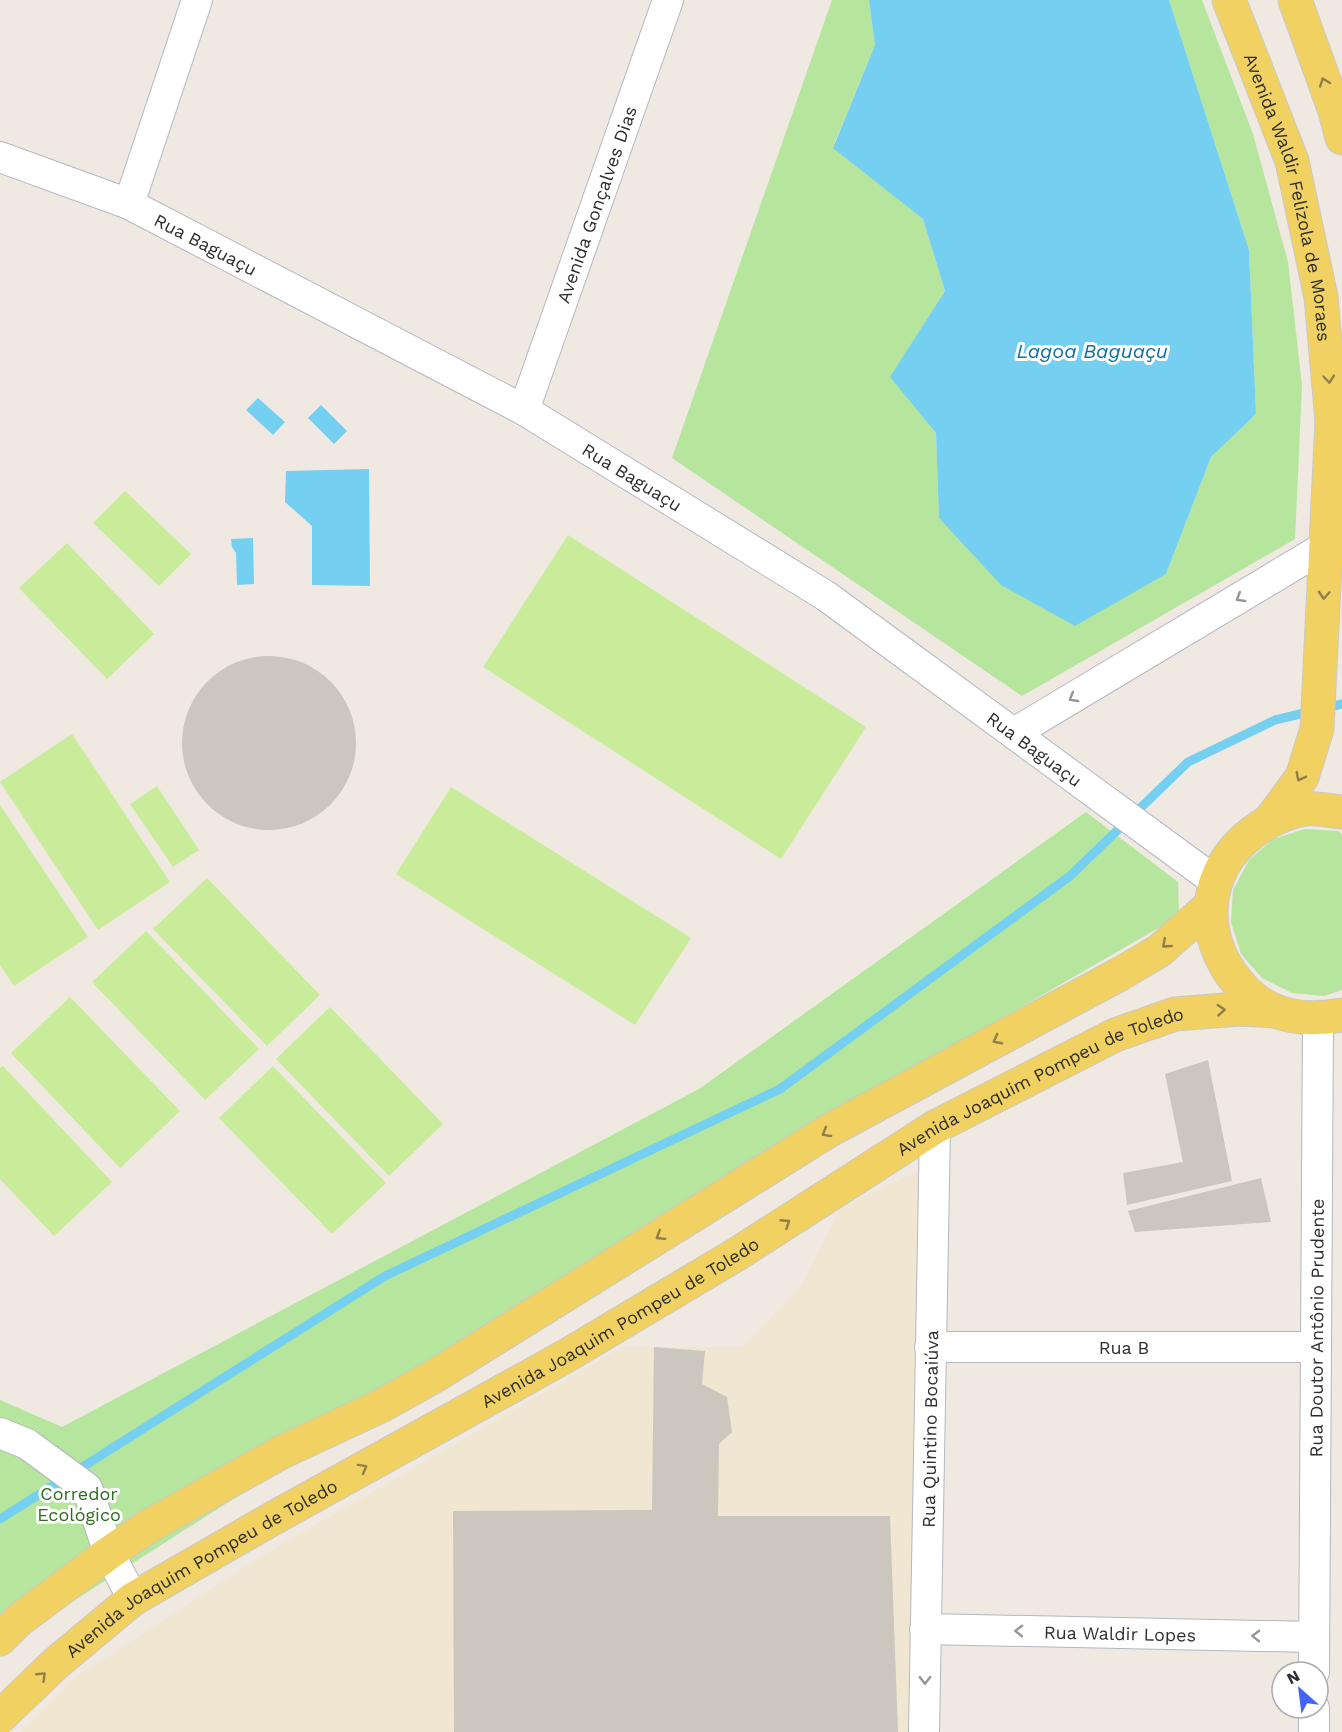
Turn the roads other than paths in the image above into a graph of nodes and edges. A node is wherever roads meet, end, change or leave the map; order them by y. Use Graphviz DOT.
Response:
graph roads {
  1 [pos="197,0"];
  2 [pos="668,0"];
  3 [pos="1229,0"];
  4 [pos="1295,0"];
  5 [pos="1342,138"];
  6 [pos="0,157"];
  7 [pos="129,204"];
  8 [pos="524,410"];
  9 [pos="1326,546"];
  10 [pos="1014,733"];
  11 [pos="1342,812"];
  12 [pos="1271,819"];
  13 [pos="1213,893"];
  14 [pos="1275,1011"];
  15 [pos="1330,1017"];
  16 [pos="935,1127"];
  17 [pos="930,1347"];
  18 [pos="1316,1347"];
  19 [pos="13,1438"];
  20 [pos="109,1553"];
  21 [pos="133,1599"];
  22 [pos="925,1629"];
  23 [pos="1314,1637"];
  24 [pos="0,1639"];
  25 [pos="1314,1660"];
  26 [pos="0,1717"];
  27 [pos="924,1732"];
  1 -- 7 [label="street"];
  2 -- 8 [label="street, Avenida Gonçalves Dias"];
  3 -- 9 [label="main road, Avenida Waldir Felizola de Moraes, one-way"];
  5 -- 4 [label="main road, one-way"];
  6 -- 7 [label="street, Rua Baguaçu"];
  7 -- 8 [label="street, Rua Baguaçu"];
  8 -- 10 [label="street, Rua Baguaçu"];
  9 -- 10 [label="street, one-way"];
  9 -- 12 [label="main road, Avenida Waldir Felizola de Moraes, one-way"];
  10 -- 13 [label="street, Rua Baguaçu"];
  11 -- 12 [label="main road"];
  12 -- 13 [label="main road"];
  13 -- 14 [label="main road"];
  13 -- 20 [label="main road, one-way"];
  14 -- 15 [label="main road"];
  16 -- 14 [label="main road, Avenida Joaquim Pompeu de Toledo, one-way"];
  15 -- 18 [label="street, Rua Doutor Antônio Prudente"];
  16 -- 17 [label="street, Rua Quintino Bocaiúva"];
  21 -- 16 [label="main road, Avenida Joaquim Pompeu de Toledo, one-way"];
  17 -- 18 [label="street, Rua B"];
  17 -- 22 [label="street, Rua Quintino Bocaiúva"];
  18 -- 23 [label="street, Rua Doutor Antônio Prudente"];
  19 -- 20 [label="street"];
  20 -- 21 [label="street"];
  20 -- 24 [label="main road"];
  26 -- 21 [label="main road, Avenida Joaquim Pompeu de Toledo, one-way"];
  23 -- 22 [label="street, Rua Waldir Lopes, one-way"];
  22 -- 27 [label="street, Rua Quintino Bocaiúva, one-way"];
  23 -- 25 [label="street, Rua Doutor Antônio Prudente"];
}
